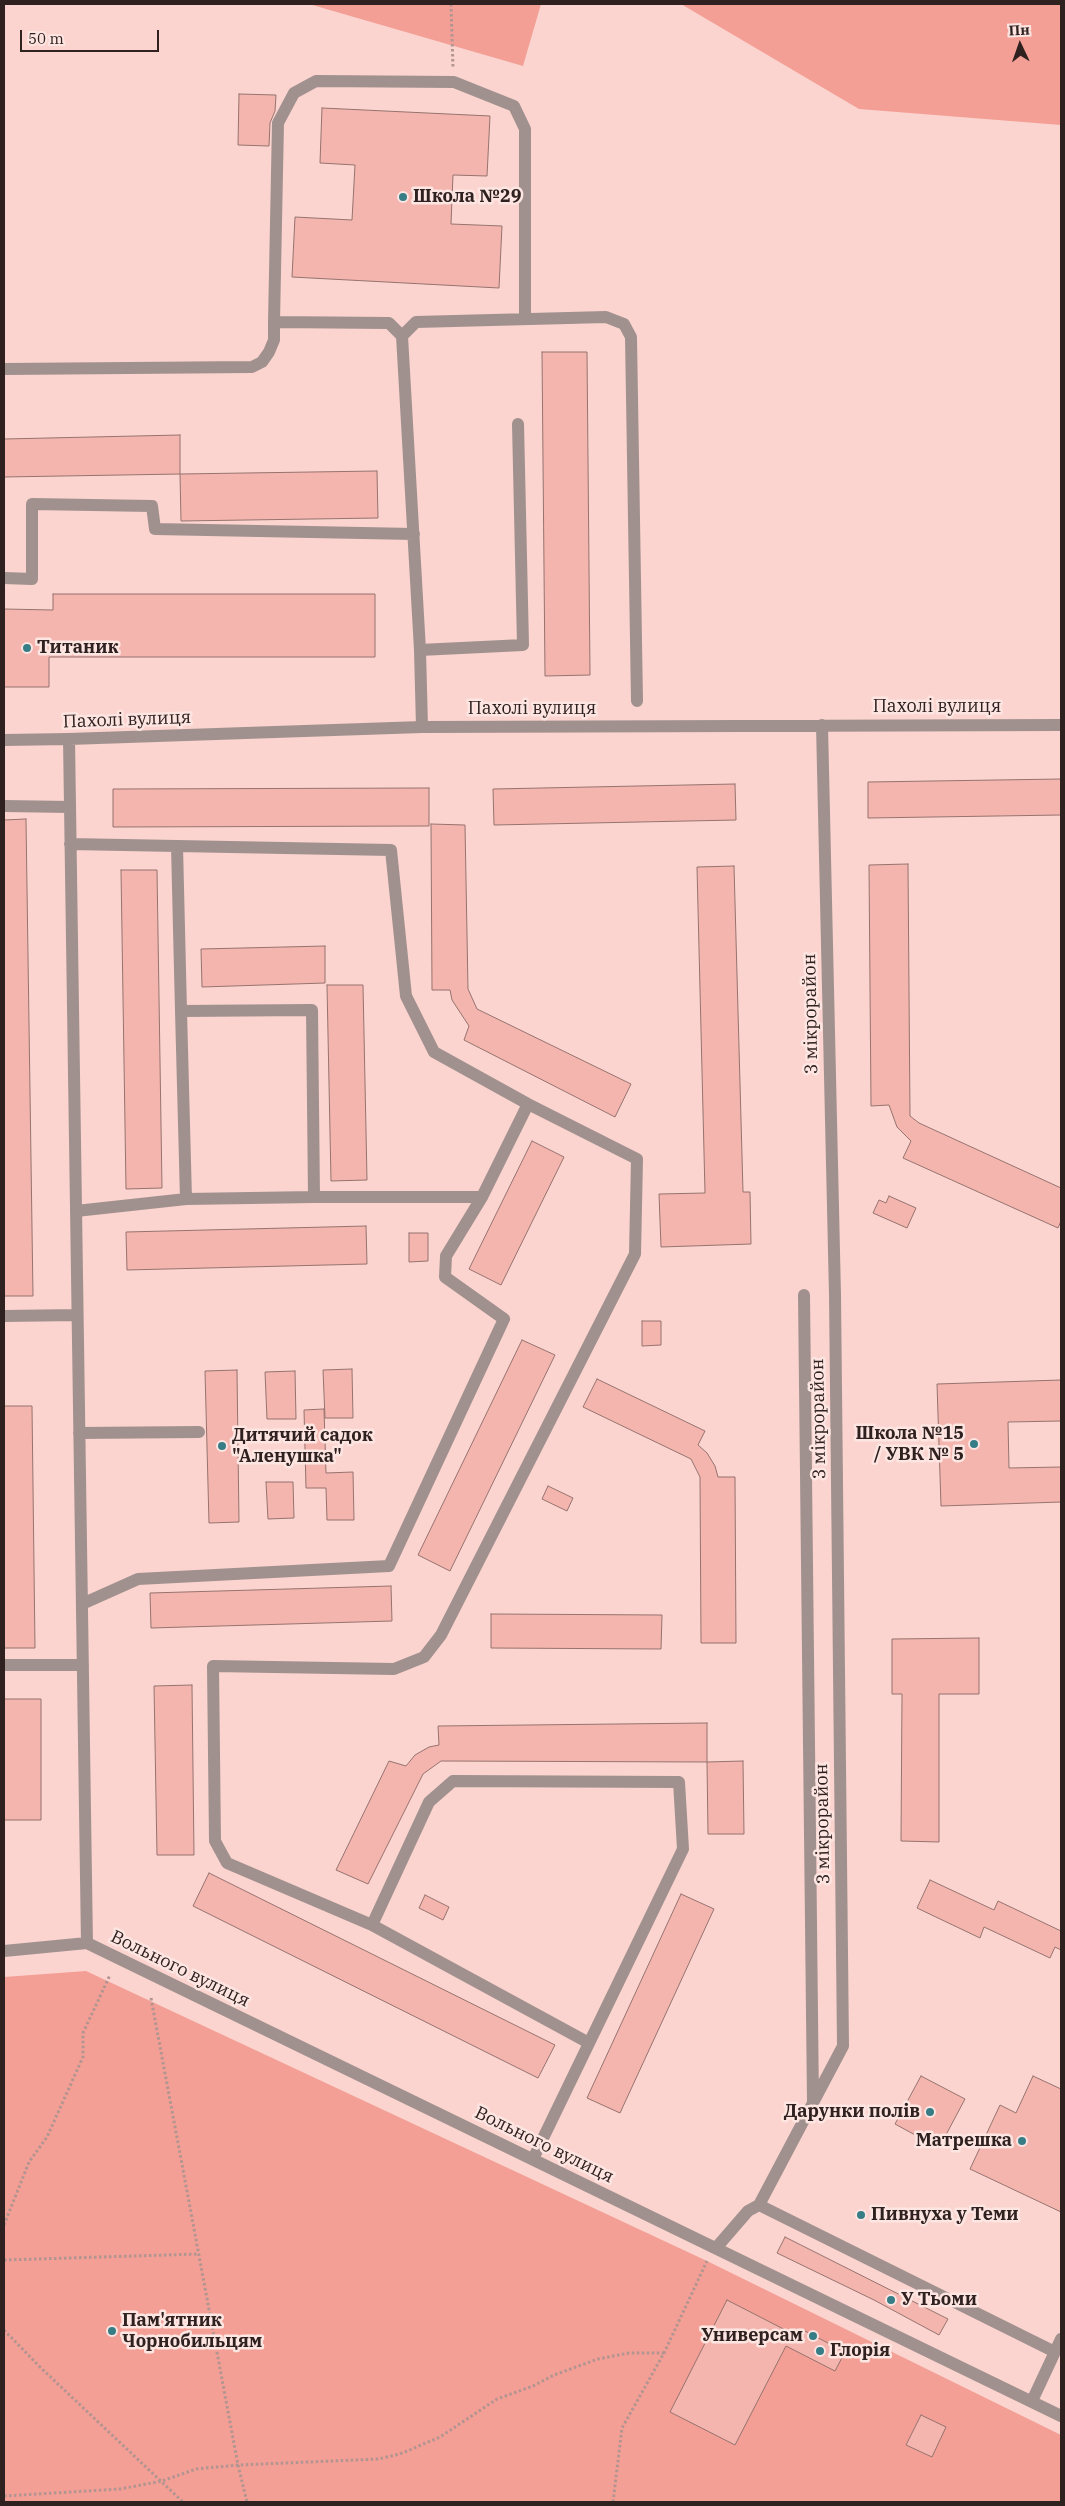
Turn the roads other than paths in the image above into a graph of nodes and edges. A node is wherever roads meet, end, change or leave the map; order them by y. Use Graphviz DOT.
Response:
graph roads {
  1 [pos="525,319"];
  2 [pos="274,322"];
  3 [pos="402,336"];
  4 [pos="4,369"];
  5 [pos="518,424"];
  6 [pos="414,534"];
  7 [pos="4,578"];
  8 [pos="420,650"];
  9 [pos="637,701"];
  10 [pos="1061,724"];
  11 [pos="822,725"];
  12 [pos="422,726"];
  13 [pos="4,740"];
  14 [pos="69,740"];
  15 [pos="4,806"];
  16 [pos="70,807"];
  17 [pos="70,844"];
  18 [pos="177,846"];
  19 [pos="181,1011"];
  20 [pos="528,1104"];
  21 [pos="314,1197"];
  22 [pos="482,1197"];
  23 [pos="186,1199"];
  24 [pos="76,1211"];
  25 [pos="804,1295"];
  26 [pos="77,1315"];
  27 [pos="4,1316"];
  28 [pos="199,1432"];
  29 [pos="79,1433"];
  30 [pos="82,1604"];
  31 [pos="4,1665"];
  32 [pos="82,1665"];
  33 [pos="372,1925"];
  34 [pos="86,1943"];
  35 [pos="4,1951"];
  36 [pos="589,2044"];
  37 [pos="813,2105"];
  38 [pos="533,2159"];
  39 [pos="759,2205"];
  40 [pos="716,2248"];
  41 [pos="1061,2339"];
  42 [pos="1055,2352"];
  43 [pos="1032,2401"];
  44 [pos="1061,2416"];
  1 -- 2 [label="street"];
  1 -- 3 [label="street"];
  1 -- 9 [label="street"];
  2 -- 3 [label="street"];
  2 -- 4 [label="street"];
  3 -- 6 [label="street"];
  5 -- 8 [label="street"];
  6 -- 7 [label="street"];
  6 -- 8 [label="street"];
  8 -- 12 [label="street"];
  10 -- 11 [label="street, Пахолі вулиця"];
  11 -- 12 [label="street, Пахолі вулиця"];
  11 -- 37 [label="street, 3 мікрорайон"];
  12 -- 14 [label="street, Пахолі вулиця"];
  13 -- 14 [label="street, Пахолі вулиця"];
  14 -- 16 [label="street"];
  15 -- 16 [label="street"];
  16 -- 17 [label="street"];
  17 -- 18 [label="street"];
  17 -- 24 [label="street"];
  18 -- 19 [label="street"];
  18 -- 20 [label="street"];
  19 -- 21 [label="street"];
  19 -- 23 [label="street"];
  20 -- 22 [label="street"];
  20 -- 33 [label="street"];
  21 -- 22 [label="street"];
  21 -- 23 [label="street"];
  22 -- 30 [label="street"];
  23 -- 24 [label="street"];
  24 -- 26 [label="street"];
  25 -- 37 [label="street, 3 мікрорайон"];
  26 -- 27 [label="street"];
  26 -- 29 [label="street"];
  28 -- 29 [label="street"];
  29 -- 30 [label="street"];
  30 -- 32 [label="street"];
  31 -- 32 [label="street"];
  32 -- 34 [label="street"];
  33 -- 36 [label="street"];
  33 -- 36 [label="street"];
  34 -- 35 [label="street, Вольного вулиця"];
  34 -- 38 [label="street, Вольного вулиця"];
  36 -- 38 [label="street"];
  37 -- 39 [label="street, 3 мікрорайон"];
  38 -- 40 [label="street, Вольного вулиця"];
  39 -- 40 [label="street, 3 мікрорайон"];
  39 -- 42 [label="street"];
  40 -- 43 [label="street, Вольного вулиця"];
  41 -- 42 [label="street"];
  42 -- 43 [label="street"];
  43 -- 44 [label="street, Вольного вулиця"];
}
